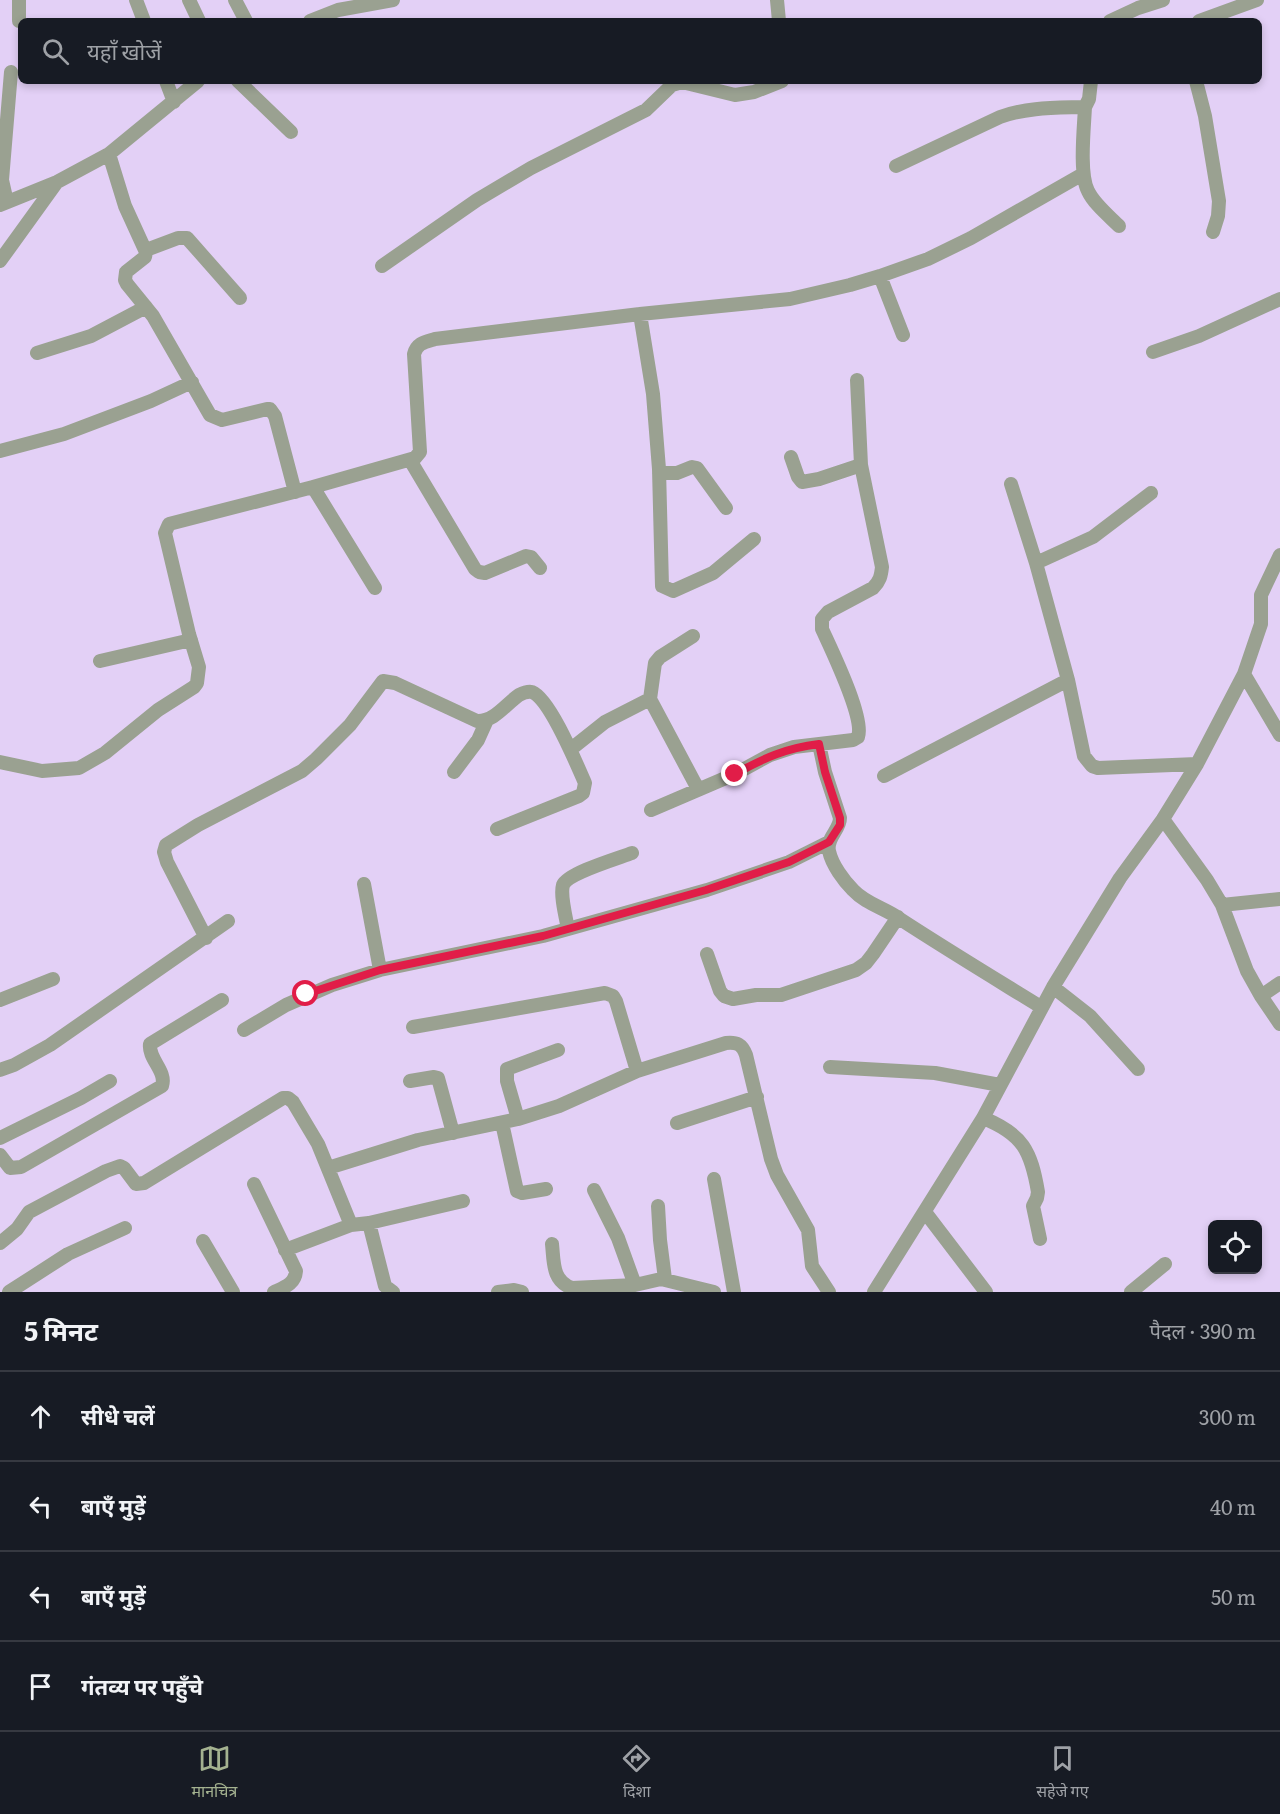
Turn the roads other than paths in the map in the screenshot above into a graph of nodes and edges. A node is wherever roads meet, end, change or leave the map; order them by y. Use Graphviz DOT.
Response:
graph roads {
  1 [pos="19,0"];
  2 [pos="136,0"];
  3 [pos="189,0"];
  4 [pos="235,0"];
  5 [pos="393,0"];
  6 [pos="777,0"];
  7 [pos="1163,0"];
  8 [pos="1257,0"];
  9 [pos="333,5"];
  10 [pos="19,18"];
  11 [pos="143,18"];
  12 [pos="198,18"];
  13 [pos="244,18"];
  14 [pos="314,18"];
  15 [pos="779,18"];
  16 [pos="1116,18"];
  17 [pos="1207,18"];
  18 [pos="11,72"];
  19 [pos="167,84"];
  20 [pos="195,84"];
  21 [pos="241,84"];
  22 [pos="675,84"];
  23 [pos="690,84"];
  24 [pos="774,84"];
  25 [pos="1091,84"];
  26 [pos="1197,84"];
  27 [pos="174,102"];
  28 [pos="1085,107"];
  29 [pos="291,132"];
  30 [pos="110,154"];
  31 [pos="896,166"];
  32 [pos="1083,174"];
  33 [pos="57,182"];
  34 [pos="3,203"];
  35 [pos="1119,226"];
  36 [pos="1213,232"];
  37 [pos="146,250"];
  38 [pos="0,261"];
  39 [pos="382,266"];
  40 [pos="880,276"];
  41 [pos="240,298"];
  42 [pos="1280,299"];
  43 [pos="146,307"];
  44 [pos="640,314"];
  45 [pos="903,335"];
  46 [pos="1153,352"];
  47 [pos="37,353"];
  48 [pos="857,380"];
  49 [pos="192,382"];
  50 [pos="0,451"];
  51 [pos="791,457"];
  52 [pos="410,460"];
  53 [pos="861,465"];
  54 [pos="659,474"];
  55 [pos="1011,484"];
  56 [pos="313,488"];
  57 [pos="295,492"];
  58 [pos="1150,493"];
  59 [pos="726,508"];
  60 [pos="754,539"];
  61 [pos="1280,555"];
  62 [pos="1036,563"];
  63 [pos="540,568"];
  64 [pos="375,588"];
  65 [pos="693,636"];
  66 [pos="191,640"];
  67 [pos="100,661"];
  68 [pos="1244,674"];
  69 [pos="1068,680"];
  70 [pos="650,699"];
  71 [pos="487,720"];
  72 [pos="1280,735"];
  73 [pos="819,744"];
  74 [pos="571,749"];
  75 [pos="0,762"];
  76 [pos="1197,764"];
  77 [pos="454,772"];
  78 [pos="884,776"];
  79 [pos="698,789"];
  80 [pos="651,810"];
  81 [pos="1163,819"];
  82 [pos="497,829"];
  83 [pos="829,842"];
  84 [pos="632,853"];
  85 [pos="364,884"];
  86 [pos="1280,899"];
  87 [pos="1222,905"];
  88 [pos="898,917"];
  89 [pos="228,921"];
  90 [pos="568,929"];
  91 [pos="206,938"];
  92 [pos="707,954"];
  93 [pos="380,970"];
  94 [pos="53,979"];
  95 [pos="1280,983"];
  96 [pos="1053,987"];
  97 [pos="1261,996"];
  98 [pos="222,999"];
  99 [pos="0,1000"];
  100 [pos="1041,1006"];
  101 [pos="1280,1024"];
  102 [pos="413,1027"];
  103 [pos="244,1030"];
  104 [pos="558,1050"];
  105 [pos="830,1067"];
  106 [pos="1137,1069"];
  107 [pos="0,1070"];
  108 [pos="637,1071"];
  109 [pos="110,1081"];
  110 [pos="410,1081"];
  111 [pos="1000,1085"];
  112 [pos="757,1097"];
  113 [pos="983,1118"];
  114 [pos="518,1119"];
  115 [pos="502,1123"];
  116 [pos="677,1123"];
  117 [pos="453,1133"];
  118 [pos="0,1138"];
  119 [pos="0,1155"];
  120 [pos="328,1168"];
  121 [pos="714,1179"];
  122 [pos="254,1184"];
  123 [pos="546,1189"];
  124 [pos="594,1190"];
  125 [pos="463,1201"];
  126 [pos="658,1206"];
  127 [pos="925,1212"];
  128 [pos="369,1223"];
  129 [pos="351,1225"];
  130 [pos="125,1228"];
  131 [pos="1040,1239"];
  132 [pos="203,1241"];
  133 [pos="0,1243"];
  134 [pos="552,1244"];
  135 [pos="285,1250"];
  136 [pos="1165,1264"];
  137 [pos="666,1279"];
  138 [pos="635,1285"];
  139 [pos="9,1292"];
  140 [pos="233,1292"];
  141 [pos="274,1292"];
  142 [pos="393,1292"];
  143 [pos="498,1292"];
  144 [pos="522,1292"];
  145 [pos="714,1292"];
  146 [pos="734,1292"];
  147 [pos="829,1292"];
  148 [pos="874,1292"];
  149 [pos="986,1292"];
  150 [pos="1131,1292"];
  1 -- 10 [label="street"];
  2 -- 11 [label="street"];
  3 -- 12 [label="street"];
  4 -- 13 [label="street"];
  5 -- 9 [label="street"];
  6 -- 15 [label="street"];
  7 -- 16 [label="street"];
  8 -- 17 [label="street"];
  9 -- 14 [label="street"];
  18 -- 34 [label="street"];
  19 -- 27 [label="street"];
  20 -- 27 [label="street"];
  21 -- 29 [label="street"];
  22 -- 39 [label="street"];
  23 -- 24 [label="street"];
  25 -- 28 [label="street"];
  26 -- 36 [label="street"];
  27 -- 30 [label="street"];
  28 -- 31 [label="street"];
  28 -- 32 [label="street"];
  30 -- 33 [label="street"];
  30 -- 37 [label="street"];
  32 -- 35 [label="street"];
  32 -- 40 [label="street"];
  33 -- 34 [label="street"];
  33 -- 38 [label="street"];
  37 -- 41 [label="street"];
  37 -- 43 [label="street"];
  40 -- 44 [label="street"];
  40 -- 45 [label="street"];
  42 -- 46 [label="street"];
  43 -- 47 [label="street"];
  43 -- 49 [label="street"];
  44 -- 52 [label="street"];
  44 -- 54 [label="street"];
  48 -- 53 [label="street"];
  49 -- 50 [label="street"];
  49 -- 57 [label="street"];
  51 -- 53 [label="street"];
  52 -- 56 [label="street"];
  52 -- 63 [label="street"];
  53 -- 73 [label="street"];
  54 -- 59 [label="street"];
  54 -- 60 [label="street"];
  55 -- 62 [label="street"];
  56 -- 57 [label="street"];
  56 -- 64 [label="street"];
  57 -- 66 [label="street"];
  58 -- 62 [label="street"];
  61 -- 68 [label="street"];
  62 -- 69 [label="street"];
  65 -- 70 [label="street"];
  66 -- 67 [label="street"];
  66 -- 75 [label="street"];
  68 -- 72 [label="street"];
  68 -- 76 [label="street"];
  69 -- 76 [label="street"];
  69 -- 78 [label="street"];
  70 -- 74 [label="street"];
  70 -- 79 [label="street"];
  71 -- 74 [label="street"];
  71 -- 77 [label="street"];
  71 -- 91 [label="street"];
  73 -- 79 [label="street"];
  73 -- 83 [label="street"];
  74 -- 82 [label="street"];
  76 -- 81 [label="street"];
  79 -- 80 [label="street"];
  81 -- 87 [label="street"];
  81 -- 96 [label="street"];
  83 -- 88 [label="street"];
  83 -- 90 [label="street"];
  84 -- 90 [label="street"];
  85 -- 93 [label="street"];
  86 -- 87 [label="street"];
  87 -- 97 [label="street"];
  88 -- 92 [label="street"];
  88 -- 100 [label="street"];
  89 -- 91 [label="street"];
  90 -- 93 [label="street"];
  91 -- 107 [label="street"];
  93 -- 103 [label="street"];
  94 -- 99 [label="street"];
  95 -- 97 [label="street"];
  96 -- 100 [label="street"];
  96 -- 106 [label="street"];
  97 -- 101 [label="street"];
  98 -- 119 [label="street"];
  100 -- 111 [label="street"];
  102 -- 108 [label="street"];
  104 -- 114 [label="street"];
  105 -- 111 [label="street"];
  108 -- 112 [label="street"];
  108 -- 114 [label="street"];
  109 -- 118 [label="street"];
  110 -- 117 [label="street"];
  111 -- 113 [label="street"];
  112 -- 116 [label="street"];
  112 -- 147 [label="street"];
  113 -- 127 [label="street"];
  113 -- 131 [label="street"];
  114 -- 115 [label="street"];
  115 -- 117 [label="street"];
  115 -- 123 [label="street"];
  117 -- 120 [label="street"];
  120 -- 129 [label="street"];
  120 -- 133 [label="street"];
  121 -- 146 [label="street"];
  122 -- 135 [label="street"];
  124 -- 138 [label="street"];
  125 -- 128 [label="street"];
  126 -- 137 [label="street"];
  127 -- 148 [label="street"];
  127 -- 149 [label="street"];
  128 -- 129 [label="street"];
  128 -- 142 [label="street"];
  129 -- 135 [label="street"];
  130 -- 139 [label="street"];
  132 -- 140 [label="street"];
  134 -- 138 [label="street"];
  135 -- 141 [label="street"];
  136 -- 150 [label="street"];
  137 -- 138 [label="street"];
  137 -- 145 [label="street"];
  143 -- 144 [label="street"];
}
